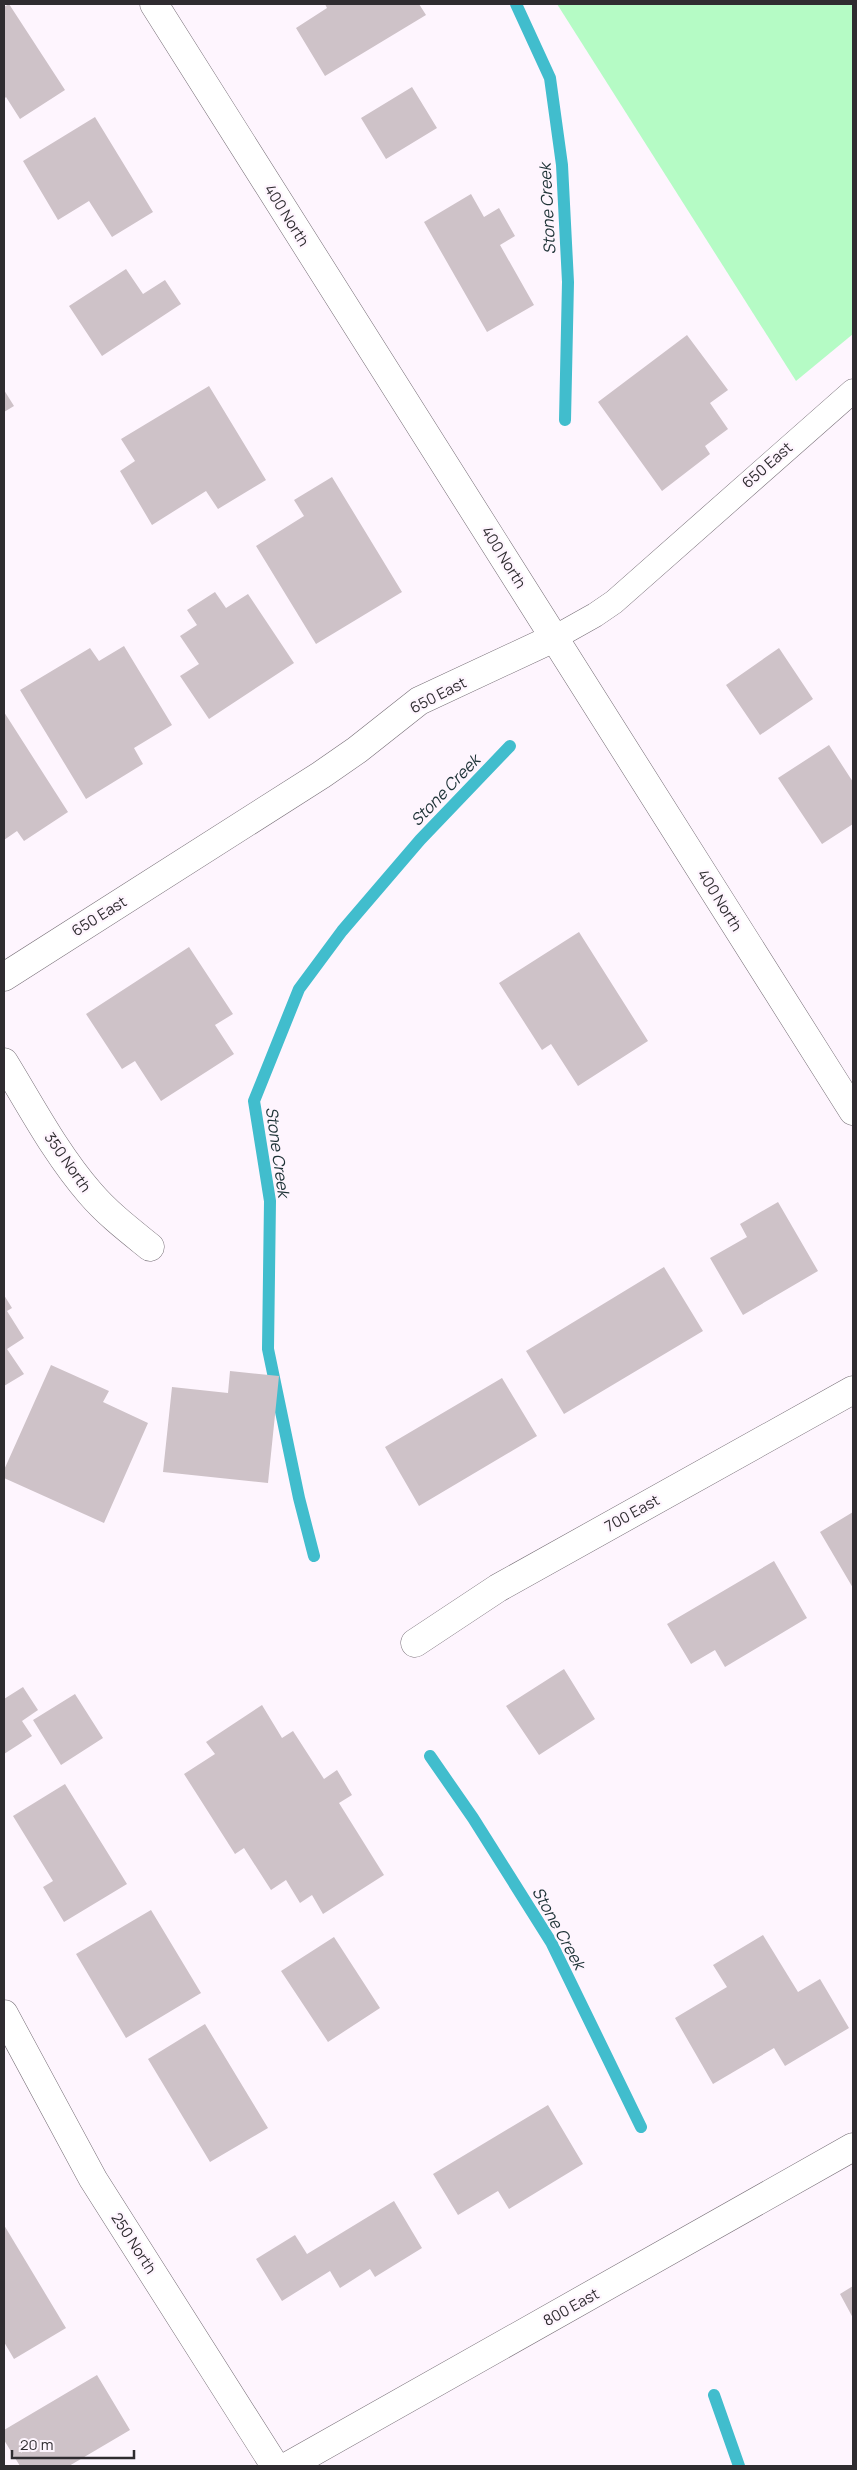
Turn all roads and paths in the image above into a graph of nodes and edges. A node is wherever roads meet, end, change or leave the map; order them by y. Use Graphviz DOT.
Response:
graph roads {
  1 [pos="154,4"];
  2 [pos="853,391"];
  3 [pos="554,638"];
  4 [pos="4,977"];
  5 [pos="4,1062"];
  6 [pos="853,1111"];
  7 [pos="150,1247"];
  8 [pos="853,1390"];
  9 [pos="415,1643"];
  10 [pos="4,2014"];
  11 [pos="853,2147"];
  12 [pos="275,2466"];
  13 [pos="288,2466"];
  1 -- 3 [label="street, 400 North"];
  2 -- 3 [label="lane, 650 East"];
  3 -- 4 [label="street, 650 East"];
  3 -- 6 [label="street, 400 North"];
  5 -- 7 [label="street, 350 North"];
  8 -- 9 [label="street, 700 East"];
  10 -- 12 [label="street, 250 North"];
  11 -- 13 [label="street, 800 East"];
}
